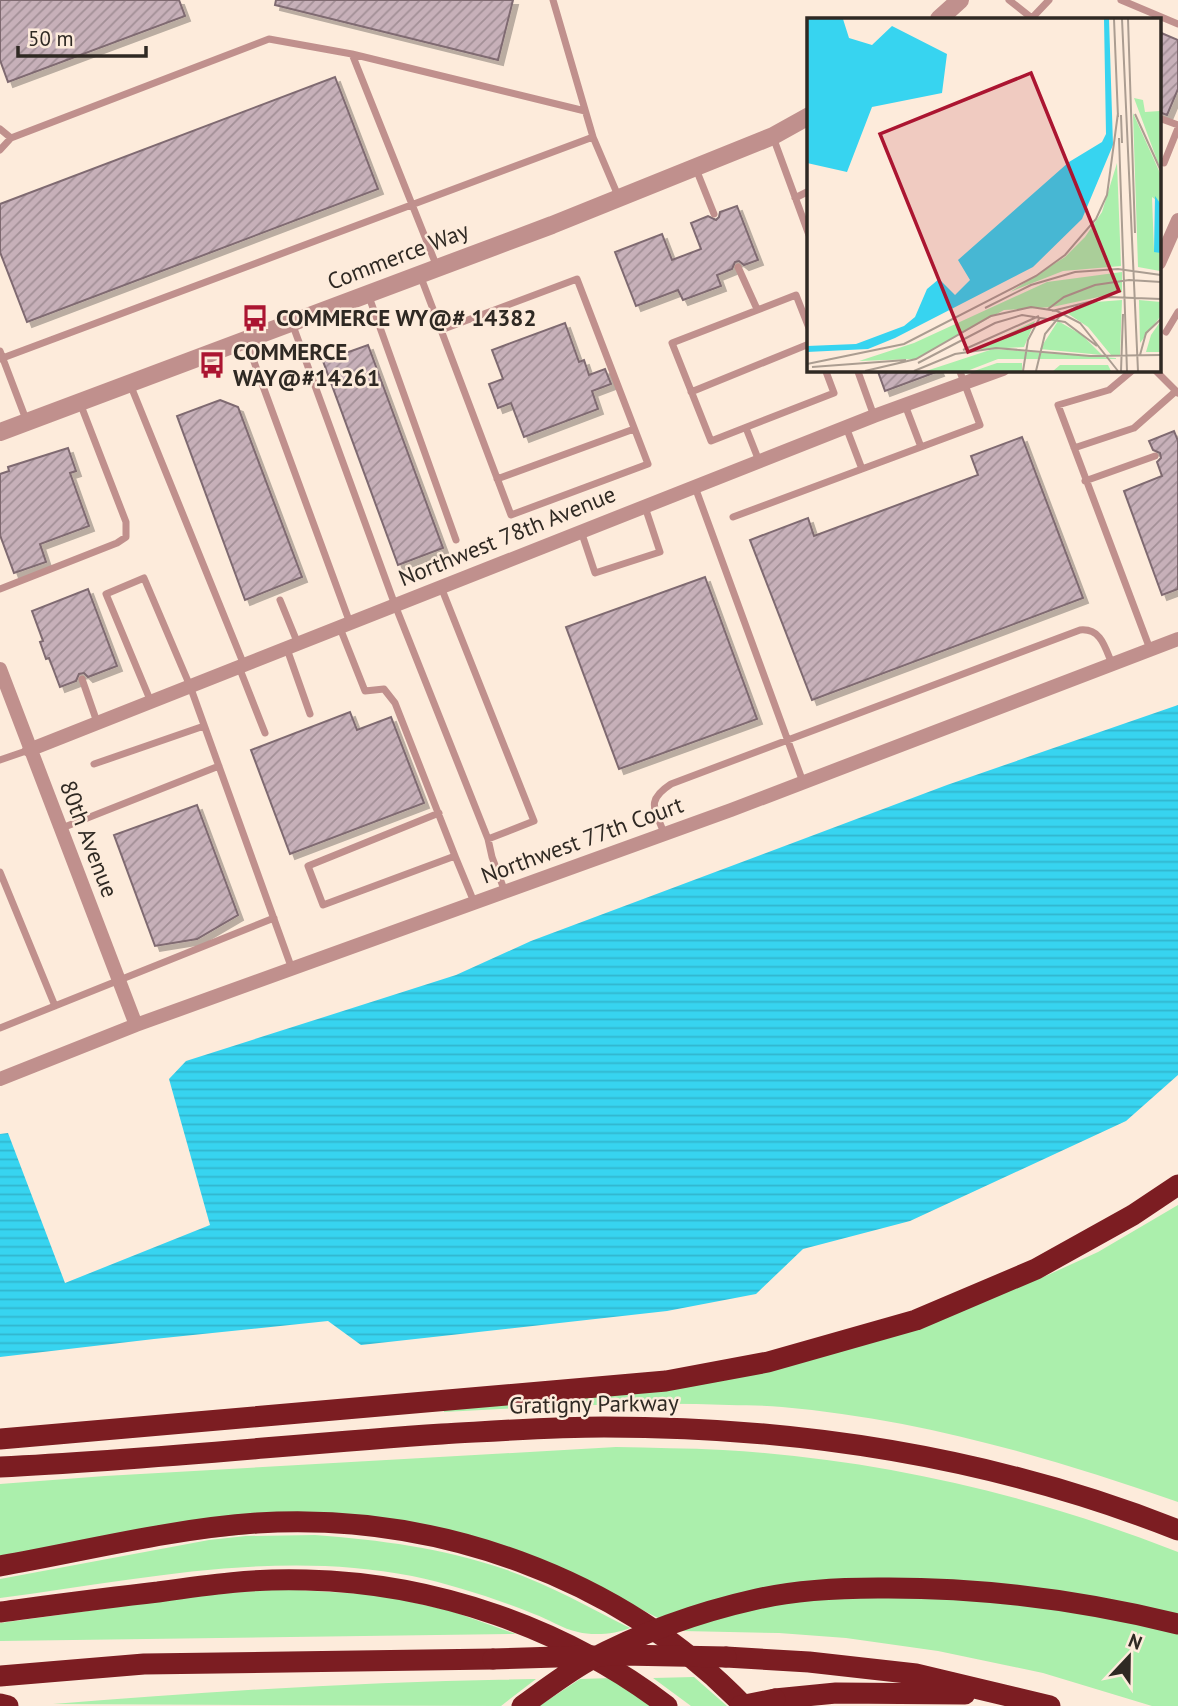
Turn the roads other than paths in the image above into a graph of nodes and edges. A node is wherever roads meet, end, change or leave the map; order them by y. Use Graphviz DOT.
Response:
graph roads {
  1 [pos="553,0"];
  2 [pos="960,0"];
  3 [pos="1009,0"];
  4 [pos="1049,0"];
  5 [pos="1121,0"];
  6 [pos="940,18"];
  7 [pos="1031,18"];
  8 [pos="1033,18"];
  9 [pos="1178,24"];
  10 [pos="352,54"];
  11 [pos="585,111"];
  12 [pos="807,117"];
  13 [pos="1160,118"];
  14 [pos="1178,127"];
  15 [pos="0,129"];
  16 [pos="773,136"];
  17 [pos="593,137"];
  18 [pos="11,138"];
  19 [pos="0,150"];
  20 [pos="1160,161"];
  21 [pos="695,167"];
  22 [pos="807,192"];
  23 [pos="619,198"];
  24 [pos="795,198"];
  25 [pos="412,204"];
  26 [pos="713,214"];
  27 [pos="1178,222"];
  28 [pos="807,230"];
  29 [pos="1172,247"];
  30 [pos="1160,262"];
  31 [pos="738,267"];
  32 [pos="437,268"];
  33 [pos="420,275"];
  34 [pos="368,294"];
  35 [pos="757,309"];
  36 [pos="1178,312"];
  37 [pos="292,322"];
  38 [pos="807,323"];
  39 [pos="441,330"];
  40 [pos="1166,332"];
  41 [pos="246,340"];
  42 [pos="807,345"];
  43 [pos="1,356"];
  44 [pos="826,371"];
  45 [pos="858,371"];
  46 [pos="991,371"];
  47 [pos="1132,371"];
  48 [pos="1156,371"];
  49 [pos="962,376"];
  50 [pos="129,383"];
  51 [pos="691,392"];
  52 [pos="1177,392"];
  53 [pos="79,402"];
  54 [pos="904,404"];
  55 [pos="874,416"];
  56 [pos="27,422"];
  57 [pos="846,427"];
  58 [pos="746,428"];
  59 [pos="634,429"];
  60 [pos="0,432"];
  61 [pos="921,447"];
  62 [pos="1074,448"];
  63 [pos="1155,456"];
  64 [pos="759,461"];
  65 [pos="862,469"];
  66 [pos="497,480"];
  67 [pos="1085,481"];
  68 [pos="695,487"];
  69 [pos="645,506"];
  70 [pos="733,517"];
  71 [pos="581,531"];
  72 [pos="456,540"];
  73 [pos="441,587"];
  74 [pos="0,589"];
  75 [pos="280,600"];
  76 [pos="396,605"];
  77 [pos="345,625"];
  78 [pos="1178,639"];
  79 [pos="293,646"];
  80 [pos="1150,649"];
  81 [pos="1112,664"];
  82 [pos="241,666"];
  83 [pos="0,669"];
  84 [pos="82,679"];
  85 [pos="190,686"];
  86 [pos="151,702"];
  87 [pos="310,714"];
  88 [pos="97,723"];
  89 [pos="204,726"];
  90 [pos="265,733"];
  91 [pos="788,739"];
  92 [pos="29,750"];
  93 [pos="0,760"];
  94 [pos="94,764"];
  95 [pos="219,766"];
  96 [pos="803,782"];
  97 [pos="439,813"];
  98 [pos="61,829"];
  99 [pos="664,834"];
  100 [pos="488,839"];
  101 [pos="455,856"];
  102 [pos="0,872"];
  103 [pos="505,892"];
  104 [pos="474,903"];
  105 [pos="274,918"];
  106 [pos="292,969"];
  107 [pos="119,980"];
  108 [pos="55,1006"];
  109 [pos="136,1025"];
  110 [pos="0,1028"];
  111 [pos="0,1079"];
  112 [pos="1178,1185"];
  113 [pos="0,1439"];
  114 [pos="0,1467"];
  115 [pos="1178,1530"];
  116 [pos="0,1566"];
  117 [pos="0,1612"];
  118 [pos="1178,1624"];
  119 [pos="0,1676"];
  120 [pos="1005,1694"];
  121 [pos="0,1704"];
  122 [pos="8,1706"];
  123 [pos="522,1706"];
  124 [pos="667,1706"];
  125 [pos="742,1706"];
  126 [pos="1050,1706"];
  1 -- 11 [label="lane"];
  2 -- 6 [label="street"];
  3 -- 7 [label="lane"];
  4 -- 8 [label="lane"];
  5 -- 9 [label="lane"];
  10 -- 11 [label="lane"];
  10 -- 18 [label="lane"];
  10 -- 25 [label="lane"];
  11 -- 17 [label="lane"];
  12 -- 16 [label="street, Commerce Way"];
  13 -- 14 [label="lane"];
  14 -- 20 [label="lane"];
  15 -- 18 [label="lane"];
  16 -- 21 [label="street, Commerce Way"];
  16 -- 24 [label="lane"];
  17 -- 23 [label="lane"];
  17 -- 25 [label="lane"];
  18 -- 19 [label="lane"];
  21 -- 23 [label="street, Commerce Way"];
  21 -- 26 [label="lane"];
  22 -- 24 [label="lane"];
  23 -- 32 [label="street, Commerce Way"];
  24 -- 28 [label="lane"];
  25 -- 32 [label="lane"];
  25 -- 43 [label="lane"];
  27 -- 29 [label="street"];
  29 -- 30 [label="street"];
  31 -- 35 [label="lane"];
  32 -- 33 [label="street, Commerce Way"];
  33 -- 34 [label="street, Commerce Way"];
  33 -- 39 [label="lane"];
  34 -- 37 [label="street, Commerce Way"];
  34 -- 72 [label="lane"];
  35 -- 38 [label="lane"];
  35 -- 51 [label="lane"];
  36 -- 40 [label="lane"];
  37 -- 41 [label="street, Commerce Way"];
  37 -- 76 [label="lane"];
  39 -- 59 [label="lane"];
  39 -- 66 [label="lane"];
  41 -- 50 [label="street, Commerce Way"];
  41 -- 77 [label="lane"];
  42 -- 51 [label="lane"];
  43 -- 56 [label="lane"];
  44 -- 58 [label="lane"];
  45 -- 55 [label="lane"];
  46 -- 49 [label="street, Northwest 78th Avenue"];
  47 -- 62 [label="lane"];
  48 -- 52 [label="lane"];
  49 -- 54 [label="street, Northwest 78th Avenue"];
  49 -- 61 [label="lane"];
  50 -- 53 [label="street, Commerce Way"];
  50 -- 82 [label="lane"];
  51 -- 58 [label="lane"];
  52 -- 62 [label="lane"];
  53 -- 56 [label="street, Commerce Way"];
  53 -- 74 [label="lane"];
  54 -- 55 [label="street, Northwest 78th Avenue"];
  54 -- 61 [label="lane"];
  55 -- 57 [label="street, Northwest 78th Avenue"];
  56 -- 60 [label="street, Commerce Way"];
  57 -- 64 [label="street, Northwest 78th Avenue"];
  57 -- 65 [label="lane"];
  58 -- 64 [label="lane"];
  59 -- 66 [label="lane"];
  59 -- 66 [label="lane"];
  61 -- 65 [label="lane"];
  62 -- 67 [label="lane"];
  63 -- 67 [label="lane"];
  64 -- 68 [label="street, Northwest 78th Avenue"];
  65 -- 70 [label="lane"];
  67 -- 80 [label="lane"];
  68 -- 69 [label="street, Northwest 78th Avenue"];
  68 -- 91 [label="lane"];
  69 -- 71 [label="street, Northwest 78th Avenue"];
  69 -- 71 [label="lane"];
  71 -- 73 [label="street, Northwest 78th Avenue"];
  73 -- 76 [label="street, Northwest 78th Avenue"];
  73 -- 100 [label="lane"];
  75 -- 79 [label="lane"];
  76 -- 77 [label="street, Northwest 78th Avenue"];
  76 -- 100 [label="lane"];
  77 -- 79 [label="street, Northwest 78th Avenue"];
  77 -- 97 [label="lane"];
  78 -- 80 [label="street, Northwest 77th Court"];
  79 -- 82 [label="street, Northwest 78th Avenue"];
  79 -- 87 [label="lane"];
  80 -- 81 [label="street, Northwest 77th Court"];
  81 -- 91 [label="lane"];
  81 -- 96 [label="street, Northwest 77th Court"];
  82 -- 85 [label="street, Northwest 78th Avenue"];
  82 -- 90 [label="lane"];
  83 -- 92 [label="street, 80th Avenue"];
  84 -- 88 [label="lane"];
  85 -- 86 [label="street, Northwest 78th Avenue"];
  85 -- 86 [label="lane"];
  85 -- 89 [label="lane"];
  86 -- 88 [label="street, Northwest 78th Avenue"];
  88 -- 92 [label="street, Northwest 78th Avenue"];
  89 -- 94 [label="lane"];
  89 -- 95 [label="lane"];
  91 -- 96 [label="lane"];
  91 -- 99 [label="lane"];
  92 -- 93 [label="lane"];
  92 -- 98 [label="street, 80th Avenue"];
  95 -- 98 [label="lane"];
  95 -- 105 [label="lane"];
  96 -- 99 [label="street, Northwest 77th Court"];
  97 -- 101 [label="lane"];
  97 -- 101 [label="lane"];
  98 -- 107 [label="street, 80th Avenue"];
  99 -- 103 [label="street, Northwest 77th Court"];
  100 -- 103 [label="lane"];
  101 -- 104 [label="lane"];
  102 -- 108 [label="lane"];
  103 -- 104 [label="street, Northwest 77th Court"];
  104 -- 106 [label="street, Northwest 77th Court"];
  105 -- 106 [label="lane"];
  105 -- 107 [label="lane"];
  106 -- 109 [label="street, Northwest 77th Court"];
  107 -- 108 [label="lane"];
  107 -- 109 [label="street, 80th Avenue"];
  108 -- 110 [label="lane"];
  109 -- 111 [label="street, Northwest 77th Court"];
  112 -- 113 [label="highway"];
  114 -- 115 [label="highway, Gratigny Parkway"];
  116 -- 125 [label="highway"];
  117 -- 124 [label="highway"];
  118 -- 123 [label="highway, bridge"];
  119 -- 120 [label="highway, bridge"];
  120 -- 125 [label="highway, bridge"];
  120 -- 126 [label="highway"];
  121 -- 122 [label="highway"];
}
